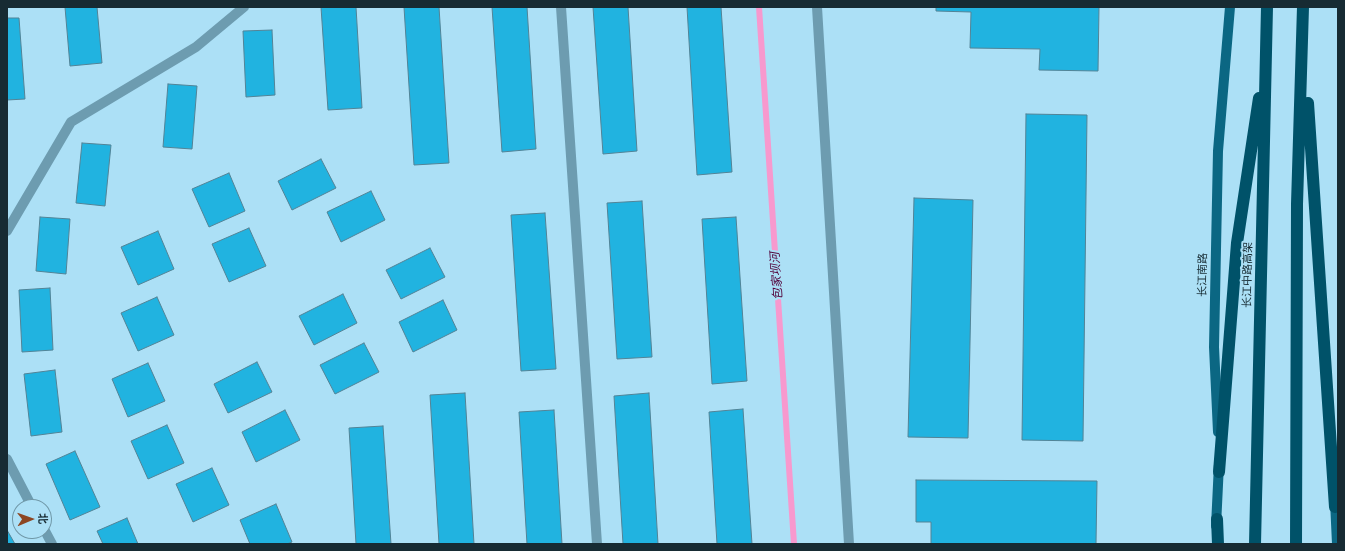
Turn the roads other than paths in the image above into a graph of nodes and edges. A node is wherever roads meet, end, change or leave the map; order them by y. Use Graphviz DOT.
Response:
graph roads {
  1 [pos="244,7"];
  2 [pos="561,7"];
  3 [pos="817,7"];
  4 [pos="1230,7"];
  5 [pos="1267,7"];
  6 [pos="1303,7"];
  7 [pos="1303,40"];
  8 [pos="1266,49"];
  9 [pos="7,231"];
  10 [pos="7,459"];
  11 [pos="1219,472"];
  12 [pos="1338,477"];
  13 [pos="28,499"];
  14 [pos="1335,507"];
  15 [pos="1217,519"];
  16 [pos="1337,542"];
  17 [pos="597,544"];
  18 [pos="849,544"];
  19 [pos="1214,544"];
  20 [pos="1218,544"];
  21 [pos="1255,544"];
  22 [pos="1296,544"];
  1 -- 9 [label="street"];
  2 -- 17 [label="street"];
  3 -- 18 [label="street"];
  4 -- 11 [label="main road, 长江南路"];
  5 -- 8 [label="highway, 长江中路高架"];
  6 -- 7 [label="highway"];
  7 -- 14 [label="highway"];
  7 -- 22 [label="highway"];
  8 -- 11 [label="highway"];
  8 -- 21 [label="highway, 长江中路高架"];
  10 -- 13 [label="street"];
  11 -- 15 [label="main road, 长江南路"];
  12 -- 14 [label="main road"];
  14 -- 16 [label="main road"];
  15 -- 19 [label="main road, 长江南路"];
  15 -- 20 [label="highway"];
}
